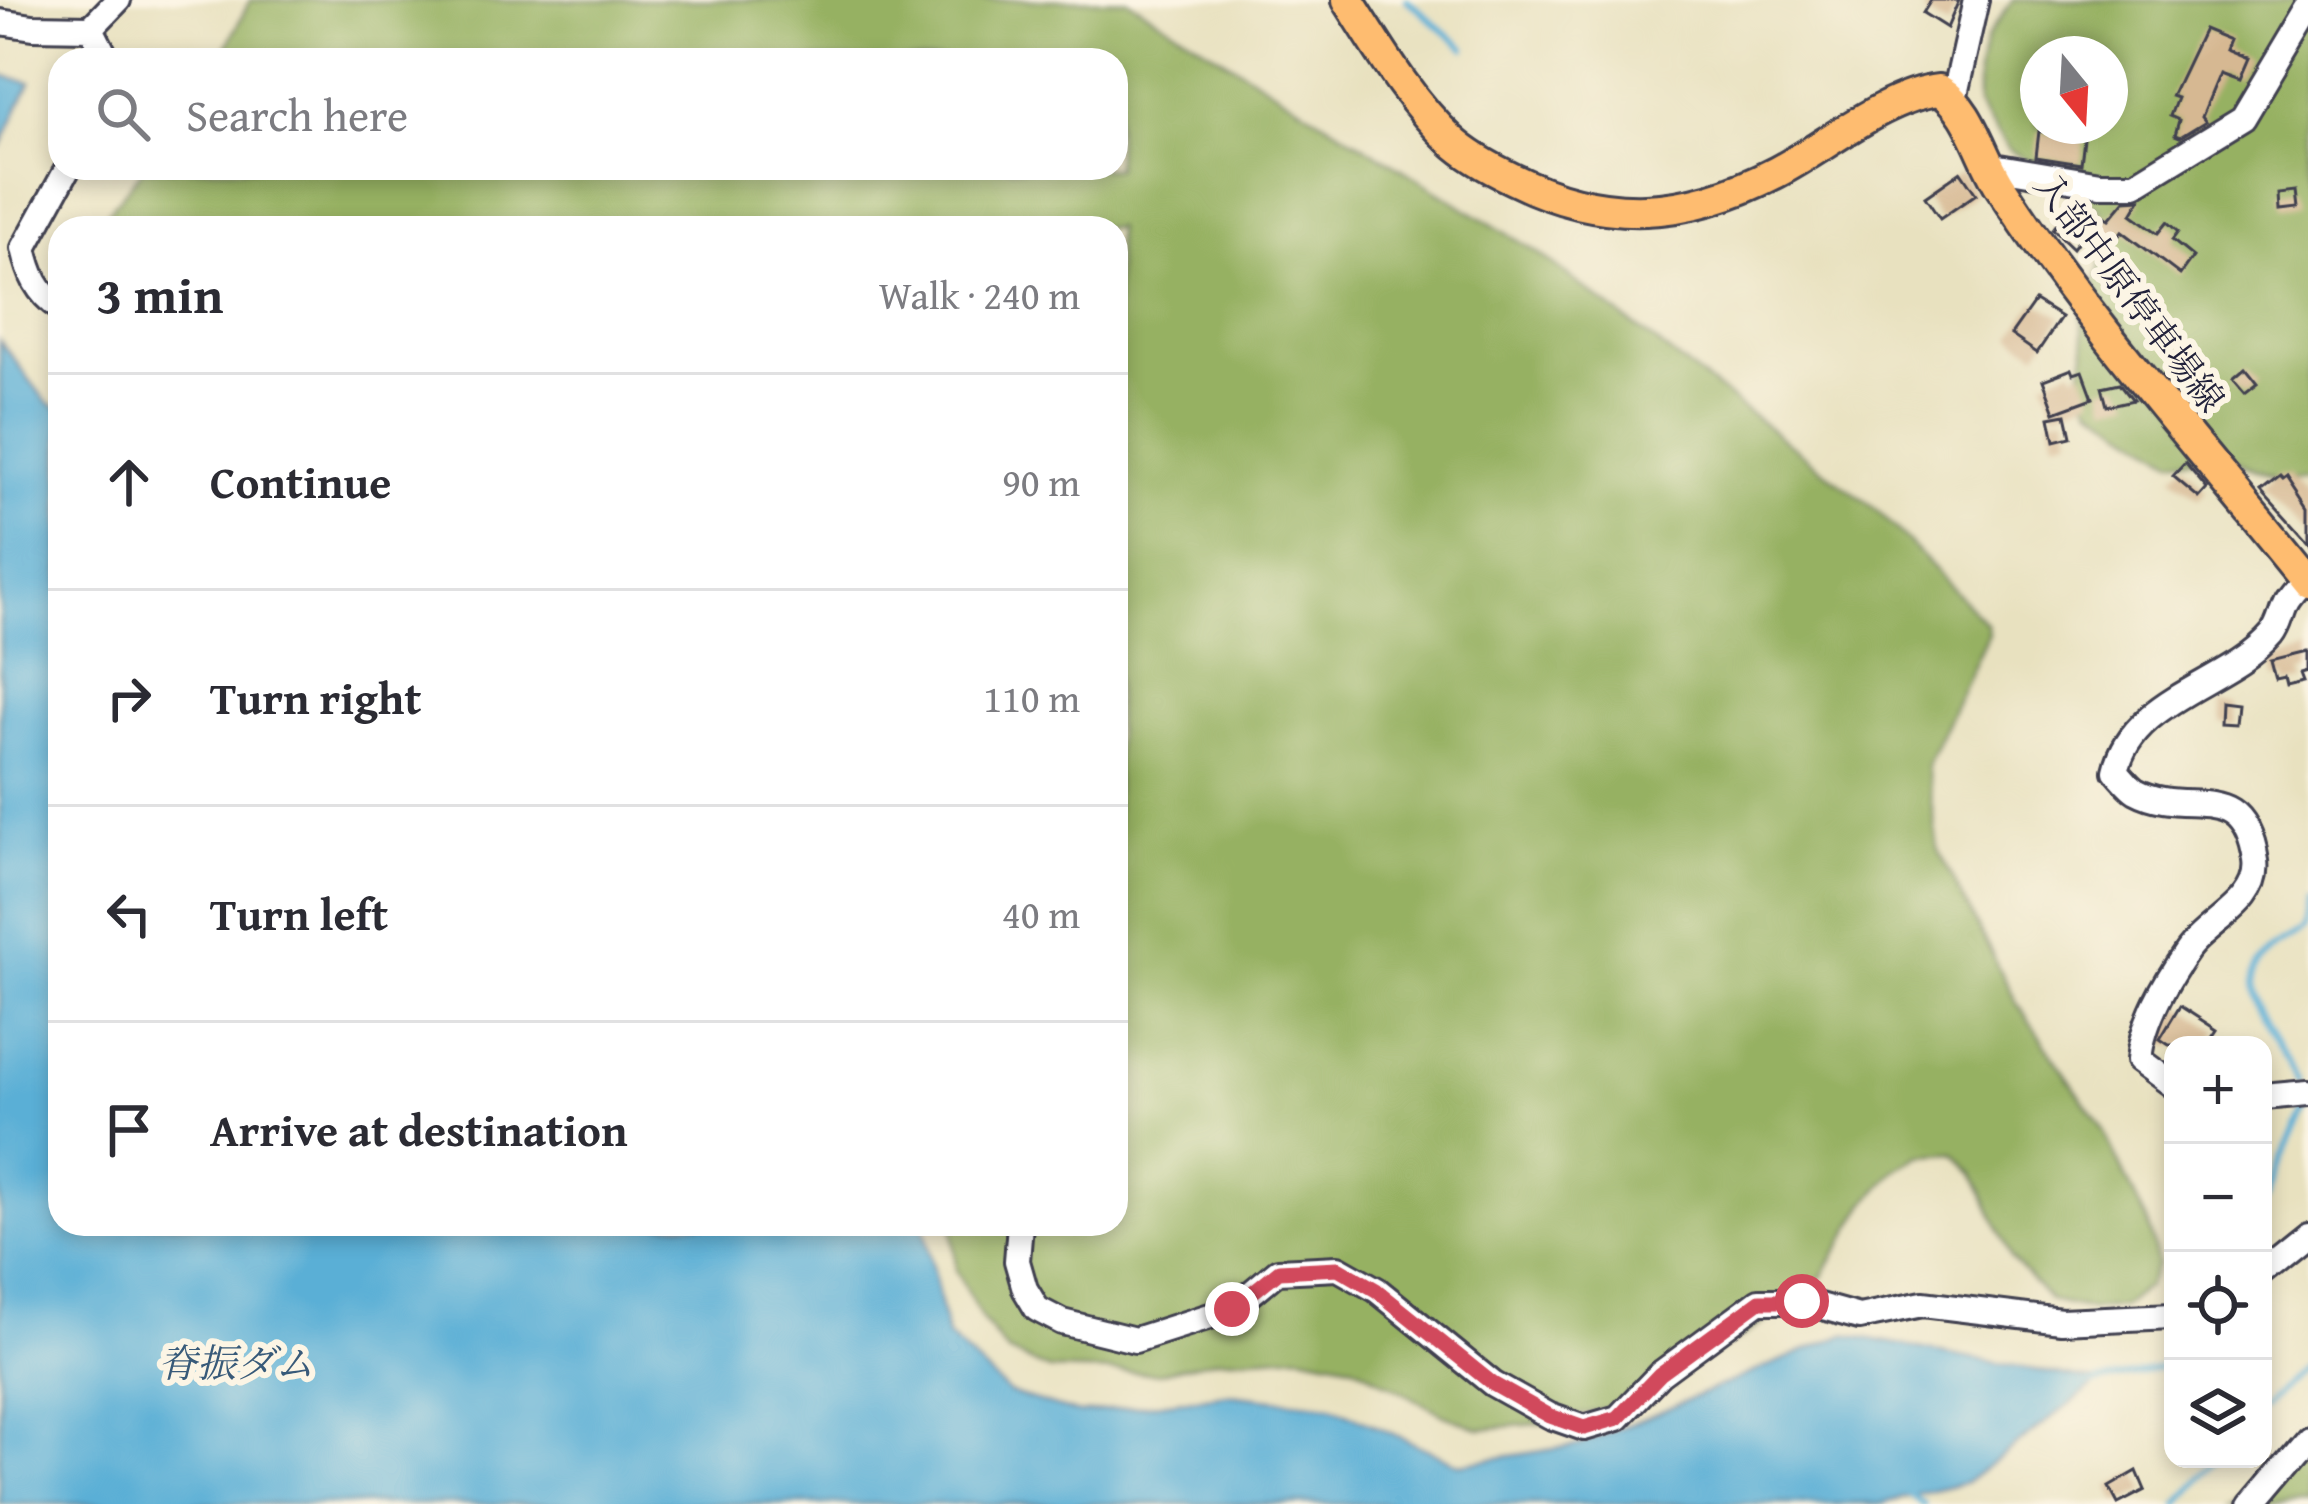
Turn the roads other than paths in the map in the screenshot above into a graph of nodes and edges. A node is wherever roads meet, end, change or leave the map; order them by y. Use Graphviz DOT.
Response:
graph roads {
  1 [pos="118,0"];
  2 [pos="1348,0"];
  3 [pos="1976,0"];
  4 [pos="2308,10"];
  5 [pos="0,22"];
  6 [pos="91,28"];
  7 [pos="101,48"];
  8 [pos="1954,99"];
  9 [pos="1987,165"];
  10 [pos="61,180"];
  11 [pos="48,300"];
  12 [pos="2306,580"];
  13 [pos="2164,1077"];
  14 [pos="2308,1093"];
  15 [pos="2272,1096"];
  16 [pos="2308,1234"];
  17 [pos="1019,1236"];
  18 [pos="2272,1263"];
  19 [pos="2164,1316"];
  20 [pos="2308,1438"];
  21 [pos="2252,1504"];
  1 -- 6 [label="street"];
  2 -- 8 [label="main road"];
  3 -- 8 [label="street"];
  4 -- 9 [label="street"];
  5 -- 6 [label="street"];
  6 -- 7 [label="street"];
  8 -- 9 [label="main road, 入部中原停車場線"];
  9 -- 12 [label="main road, 入部中原停車場線"];
  10 -- 11 [label="street"];
  12 -- 13 [label="street"];
  14 -- 15 [label="street"];
  16 -- 18 [label="street"];
  17 -- 19 [label="street"];
  20 -- 21 [label="street"];
}
